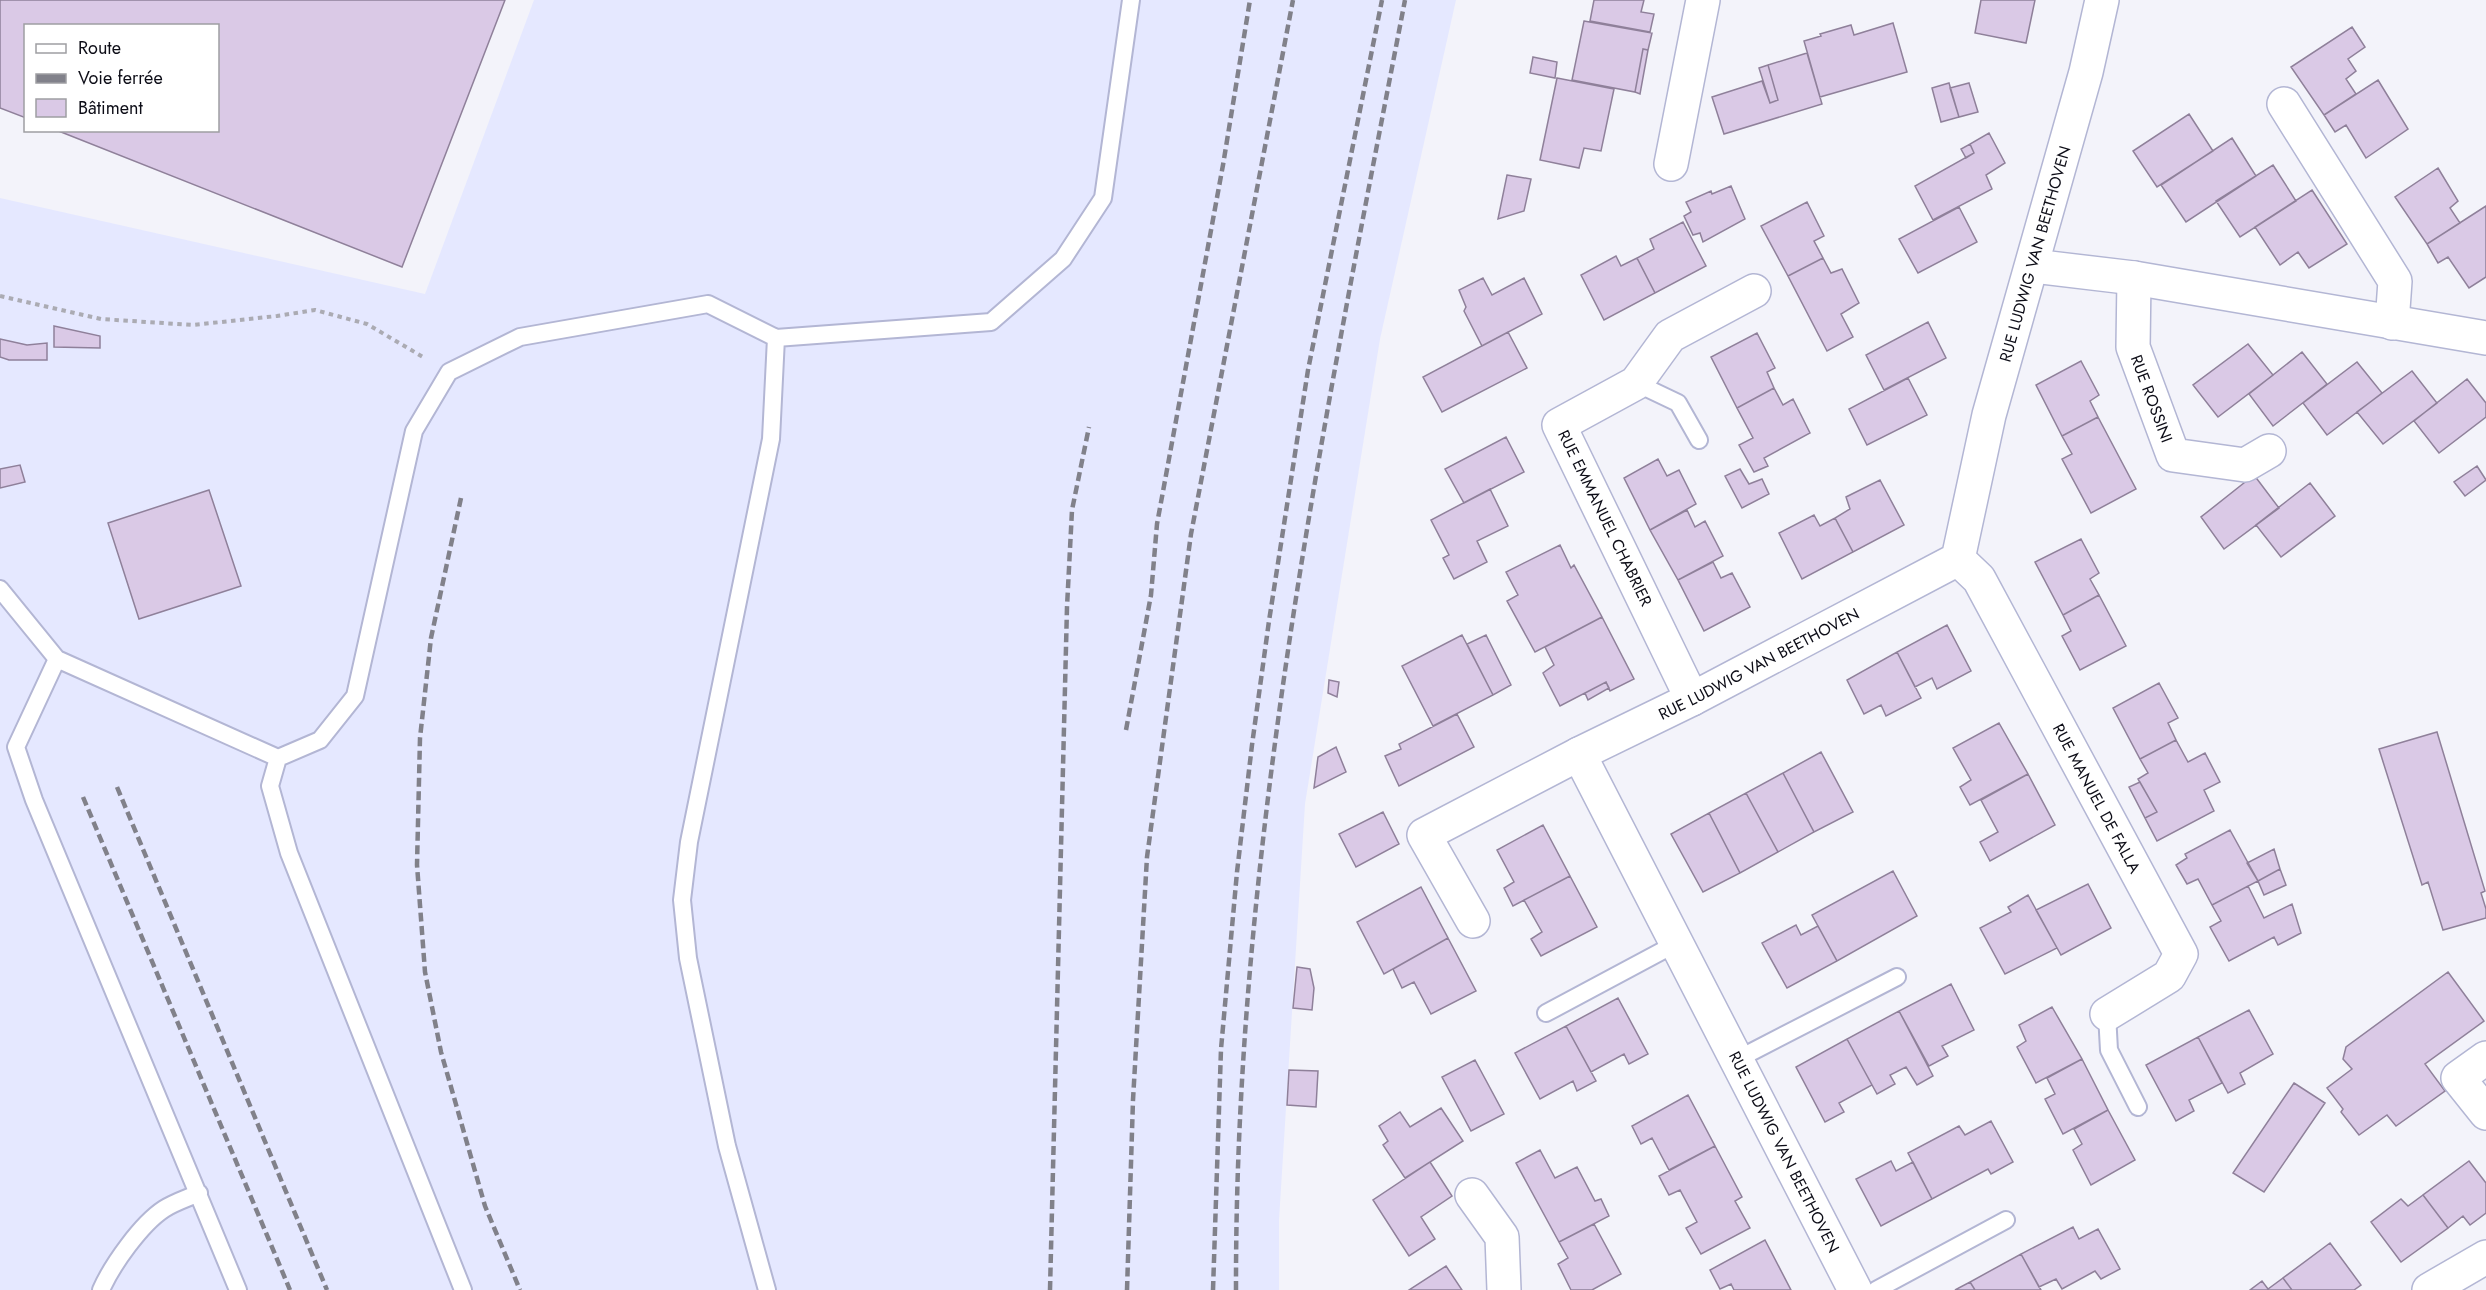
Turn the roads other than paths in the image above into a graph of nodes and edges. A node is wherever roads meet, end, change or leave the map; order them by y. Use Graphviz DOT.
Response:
graph roads {
  1 [pos="1131,0"];
  2 [pos="1703,0"];
  3 [pos="2102,0"];
  4 [pos="2284,104"];
  5 [pos="1671,164"];
  6 [pos="2033,266"];
  7 [pos="2134,278"];
  8 [pos="1754,291"];
  9 [pos="2392,323"];
  10 [pos="2486,338"];
  11 [pos="776,339"];
  12 [pos="1636,383"];
  13 [pos="1699,440"];
  14 [pos="2270,451"];
  15 [pos="1958,560"];
  16 [pos="0,589"];
  17 [pos="57,659"];
  18 [pos="1692,699"];
  19 [pos="1579,754"];
  20 [pos="278,758"];
  21 [pos="1473,921"];
  22 [pos="1677,943"];
  23 [pos="1897,977"];
  24 [pos="1546,1013"];
  25 [pos="2106,1014"];
  26 [pos="2486,1058"];
  27 [pos="1737,1060"];
  28 [pos="2138,1107"];
  29 [pos="2486,1113"];
  30 [pos="199,1193"];
  31 [pos="1472,1195"];
  32 [pos="2006,1220"];
  33 [pos="2486,1257"];
  34 [pos="101,1290"];
  35 [pos="238,1290"];
  36 [pos="463,1290"];
  37 [pos="767,1290"];
  38 [pos="1504,1290"];
  39 [pos="1855,1290"];
  40 [pos="1876,1290"];
  41 [pos="2429,1290"];
  1 -- 11 [label="lane"];
  2 -- 5 [label="street"];
  3 -- 6 [label="street, RUE LUDWIG VAN BEETHOVEN"];
  4 -- 9 [label="street"];
  6 -- 7 [label="street"];
  6 -- 15 [label="street, RUE LUDWIG VAN BEETHOVEN"];
  7 -- 9 [label="street"];
  7 -- 14 [label="street, RUE ROSSINI"];
  8 -- 12 [label="street, RUE EMMANUEL CHABRIER"];
  9 -- 10 [label="street"];
  11 -- 20 [label="lane"];
  11 -- 37 [label="lane"];
  12 -- 13 [label="lane"];
  12 -- 18 [label="street, RUE EMMANUEL CHABRIER"];
  15 -- 18 [label="street, RUE LUDWIG VAN BEETHOVEN"];
  15 -- 25 [label="street, RUE MANUEL DE FALLA"];
  16 -- 17 [label="lane"];
  17 -- 20 [label="lane"];
  17 -- 30 [label="lane"];
  18 -- 19 [label="street, RUE LUDWIG VAN BEETHOVEN"];
  19 -- 21 [label="street"];
  19 -- 22 [label="street, RUE LUDWIG VAN BEETHOVEN"];
  20 -- 36 [label="lane"];
  22 -- 24 [label="lane"];
  22 -- 27 [label="street, RUE LUDWIG VAN BEETHOVEN"];
  23 -- 27 [label="lane"];
  25 -- 28 [label="lane"];
  26 -- 29 [label="street"];
  27 -- 39 [label="street, RUE LUDWIG VAN BEETHOVEN"];
  30 -- 34 [label="lane"];
  30 -- 35 [label="lane"];
  31 -- 38 [label="street"];
  32 -- 40 [label="lane"];
  33 -- 41 [label="street"];
}
